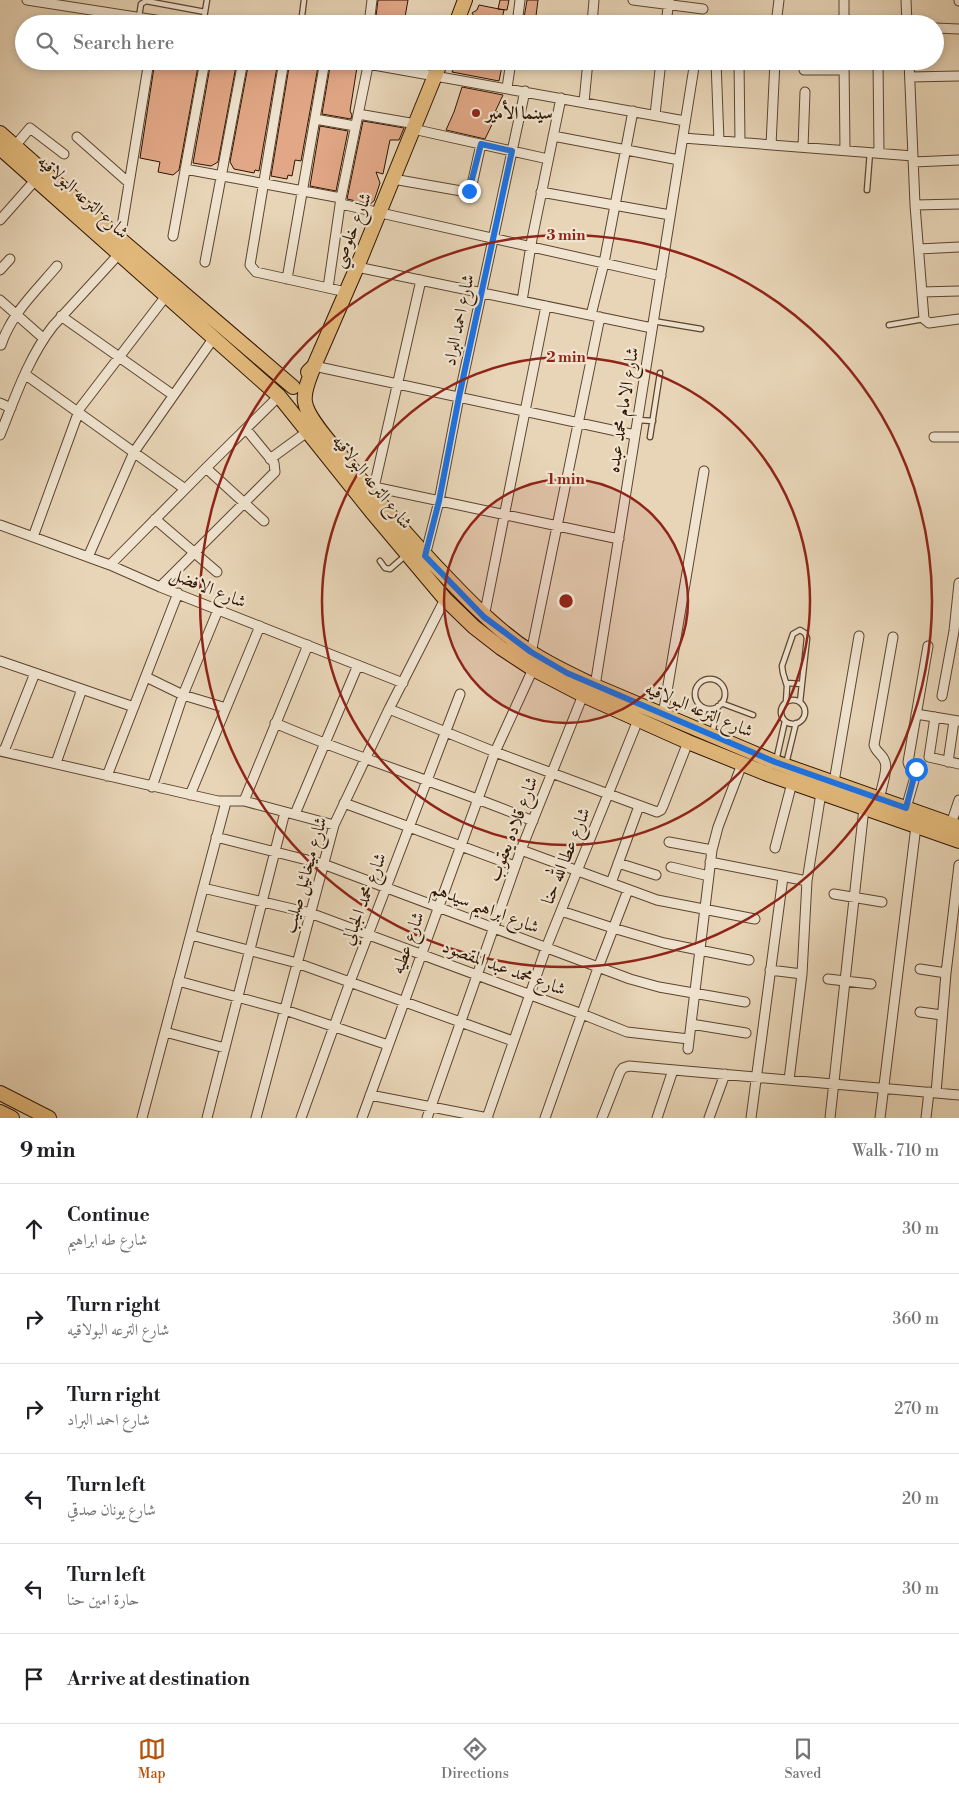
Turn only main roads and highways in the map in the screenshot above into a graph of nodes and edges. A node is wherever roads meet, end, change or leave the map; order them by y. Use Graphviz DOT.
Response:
graph roads {
  1 [pos="465,0"];
  2 [pos="459,15"];
  3 [pos="438,70"];
  4 [pos="0,133"];
  5 [pos="5,150"];
  6 [pos="40,175"];
  7 [pos="314,366"];
  8 [pos="293,387"];
  9 [pos="283,401"];
  10 [pos="375,499"];
  11 [pos="781,764"];
  12 [pos="770,776"];
  13 [pos="955,825"];
  14 [pos="959,841"];
  15 [pos="0,1093"];
  16 [pos="0,1112"];
  17 [pos="12,1118"];
  18 [pos="49,1118"];
  1 -- 2 [label="main road"];
  3 -- 7 [label="main road, شارع خلوصي"];
  4 -- 5 [label="main road, شارع الترعه البولاقيه"];
  5 -- 6 [label="main road, شارع الترعه البولاقيه"];
  6 -- 8 [label="main road, شارع الترعه البولاقيه"];
  6 -- 9 [label="main road, شارع الترعه البولاقيه"];
  7 -- 8 [label="main road, شارع خلوصي"];
  7 -- 10 [label="main road, شارع الترعه البولاقيه"];
  8 -- 9 [label="main road, شارع خلوصي"];
  9 -- 10 [label="main road, شارع الترعه البولاقيه"];
  10 -- 11 [label="main road, شارع الترعه البولاقيه"];
  10 -- 12 [label="main road, شارع الترعه البولاقيه"];
  11 -- 12 [label="main road"];
  11 -- 13 [label="main road, شارع الترعه البولاقيه"];
  12 -- 14 [label="main road, شارع الترعه البولاقيه"];
  15 -- 18 [label="main road"];
  16 -- 17 [label="main road"];
}
